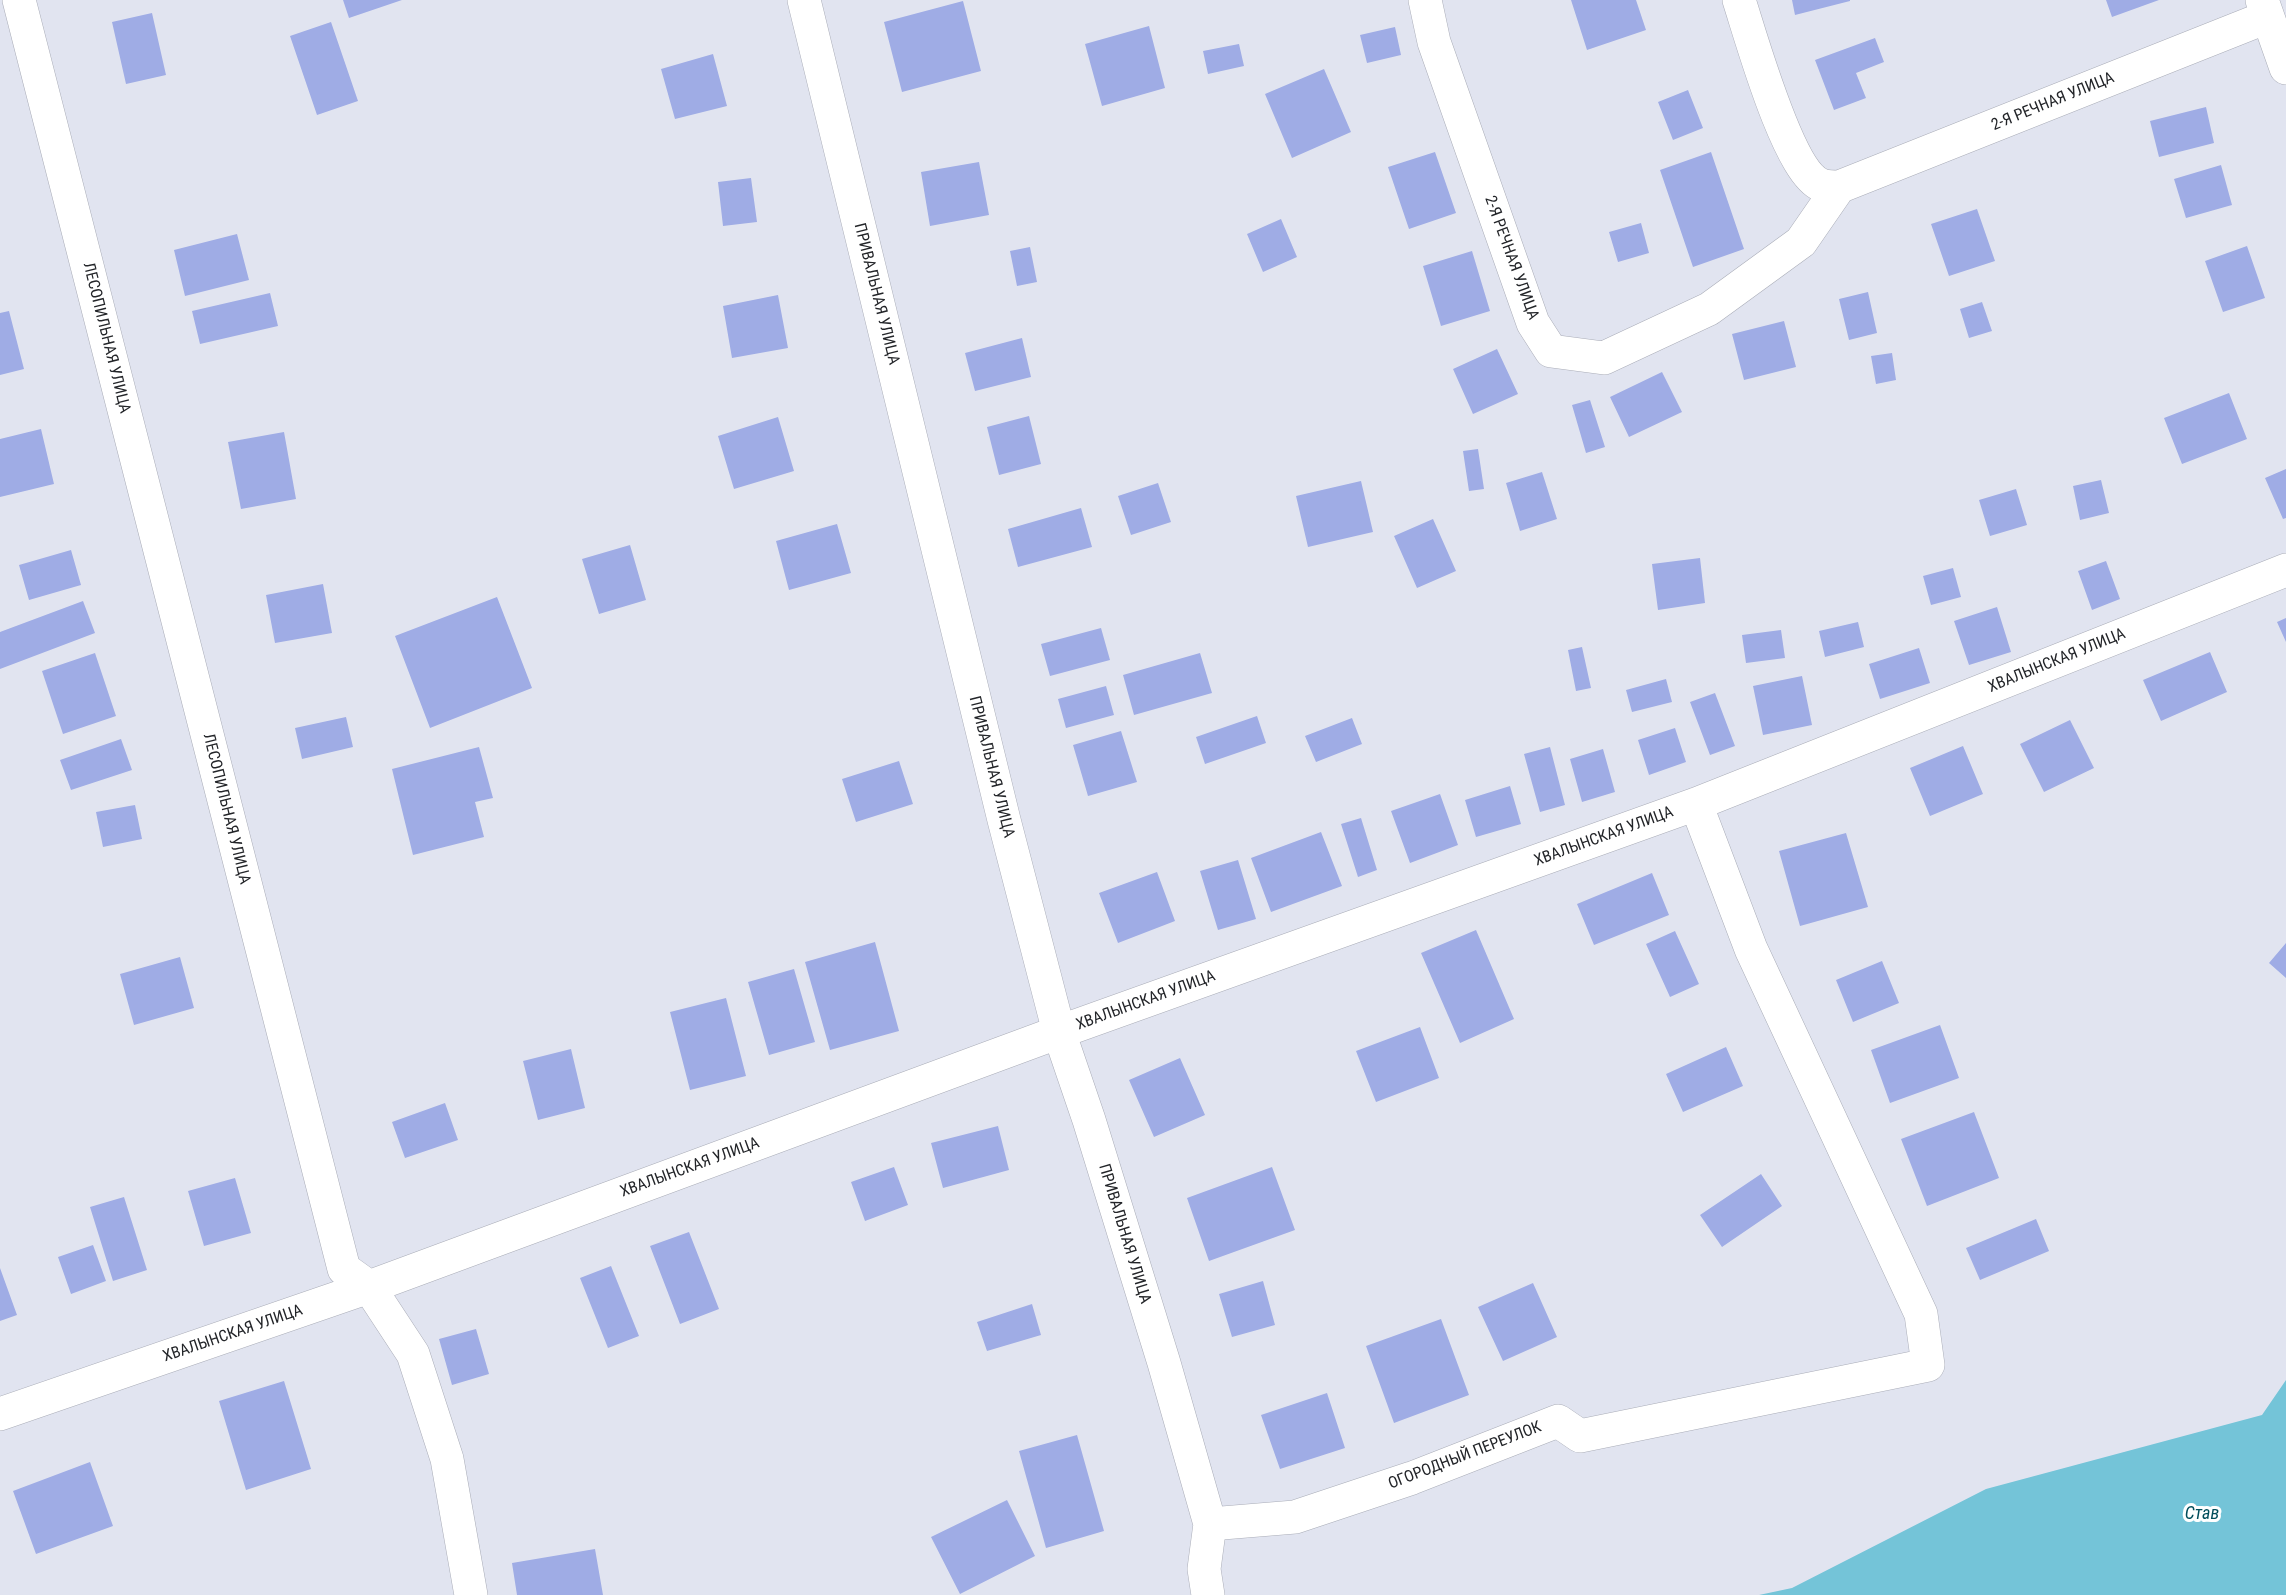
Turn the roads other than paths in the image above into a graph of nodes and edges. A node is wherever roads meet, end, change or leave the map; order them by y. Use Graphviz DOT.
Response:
graph roads {
  1 [pos="18,0"];
  2 [pos="804,0"];
  3 [pos="1425,0"];
  4 [pos="1739,0"];
  5 [pos="0,6"];
  6 [pos="2265,8"];
  7 [pos="2286,68"];
  8 [pos="1839,187"];
  9 [pos="2286,570"];
  10 [pos="1696,804"];
  11 [pos="1059,1032"];
  12 [pos="369,1287"];
  13 [pos="0,1414"];
  14 [pos="1210,1524"];
  15 [pos="471,1595"];
  16 [pos="1208,1595"];
  1 -- 5 [label="street"];
  1 -- 12 [label="street, ЛЕСОПИЛЬНАЯ УЛИЦА"];
  2 -- 11 [label="street, ПРИВАЛЬНАЯ УЛИЦА"];
  3 -- 8 [label="street, 2-Я РЕЧНАЯ УЛИЦА"];
  4 -- 8 [label="street"];
  6 -- 7 [label="street"];
  6 -- 8 [label="street, 2-Я РЕЧНАЯ УЛИЦА"];
  9 -- 10 [label="street, ХВАЛЫНСКАЯ УЛИЦА"];
  10 -- 11 [label="street, ХВАЛЫНСКАЯ УЛИЦА"];
  10 -- 14 [label="street, ОГОРОДНЫЙ ПЕРЕУЛОК"];
  11 -- 12 [label="street, ХВАЛЫНСКАЯ УЛИЦА"];
  11 -- 14 [label="street, ПРИВАЛЬНАЯ УЛИЦА"];
  12 -- 13 [label="street, ХВАЛЫНСКАЯ УЛИЦА"];
  12 -- 15 [label="street, ЛЕСОПИЛЬНАЯ УЛИЦА"];
  14 -- 16 [label="street"];
}
